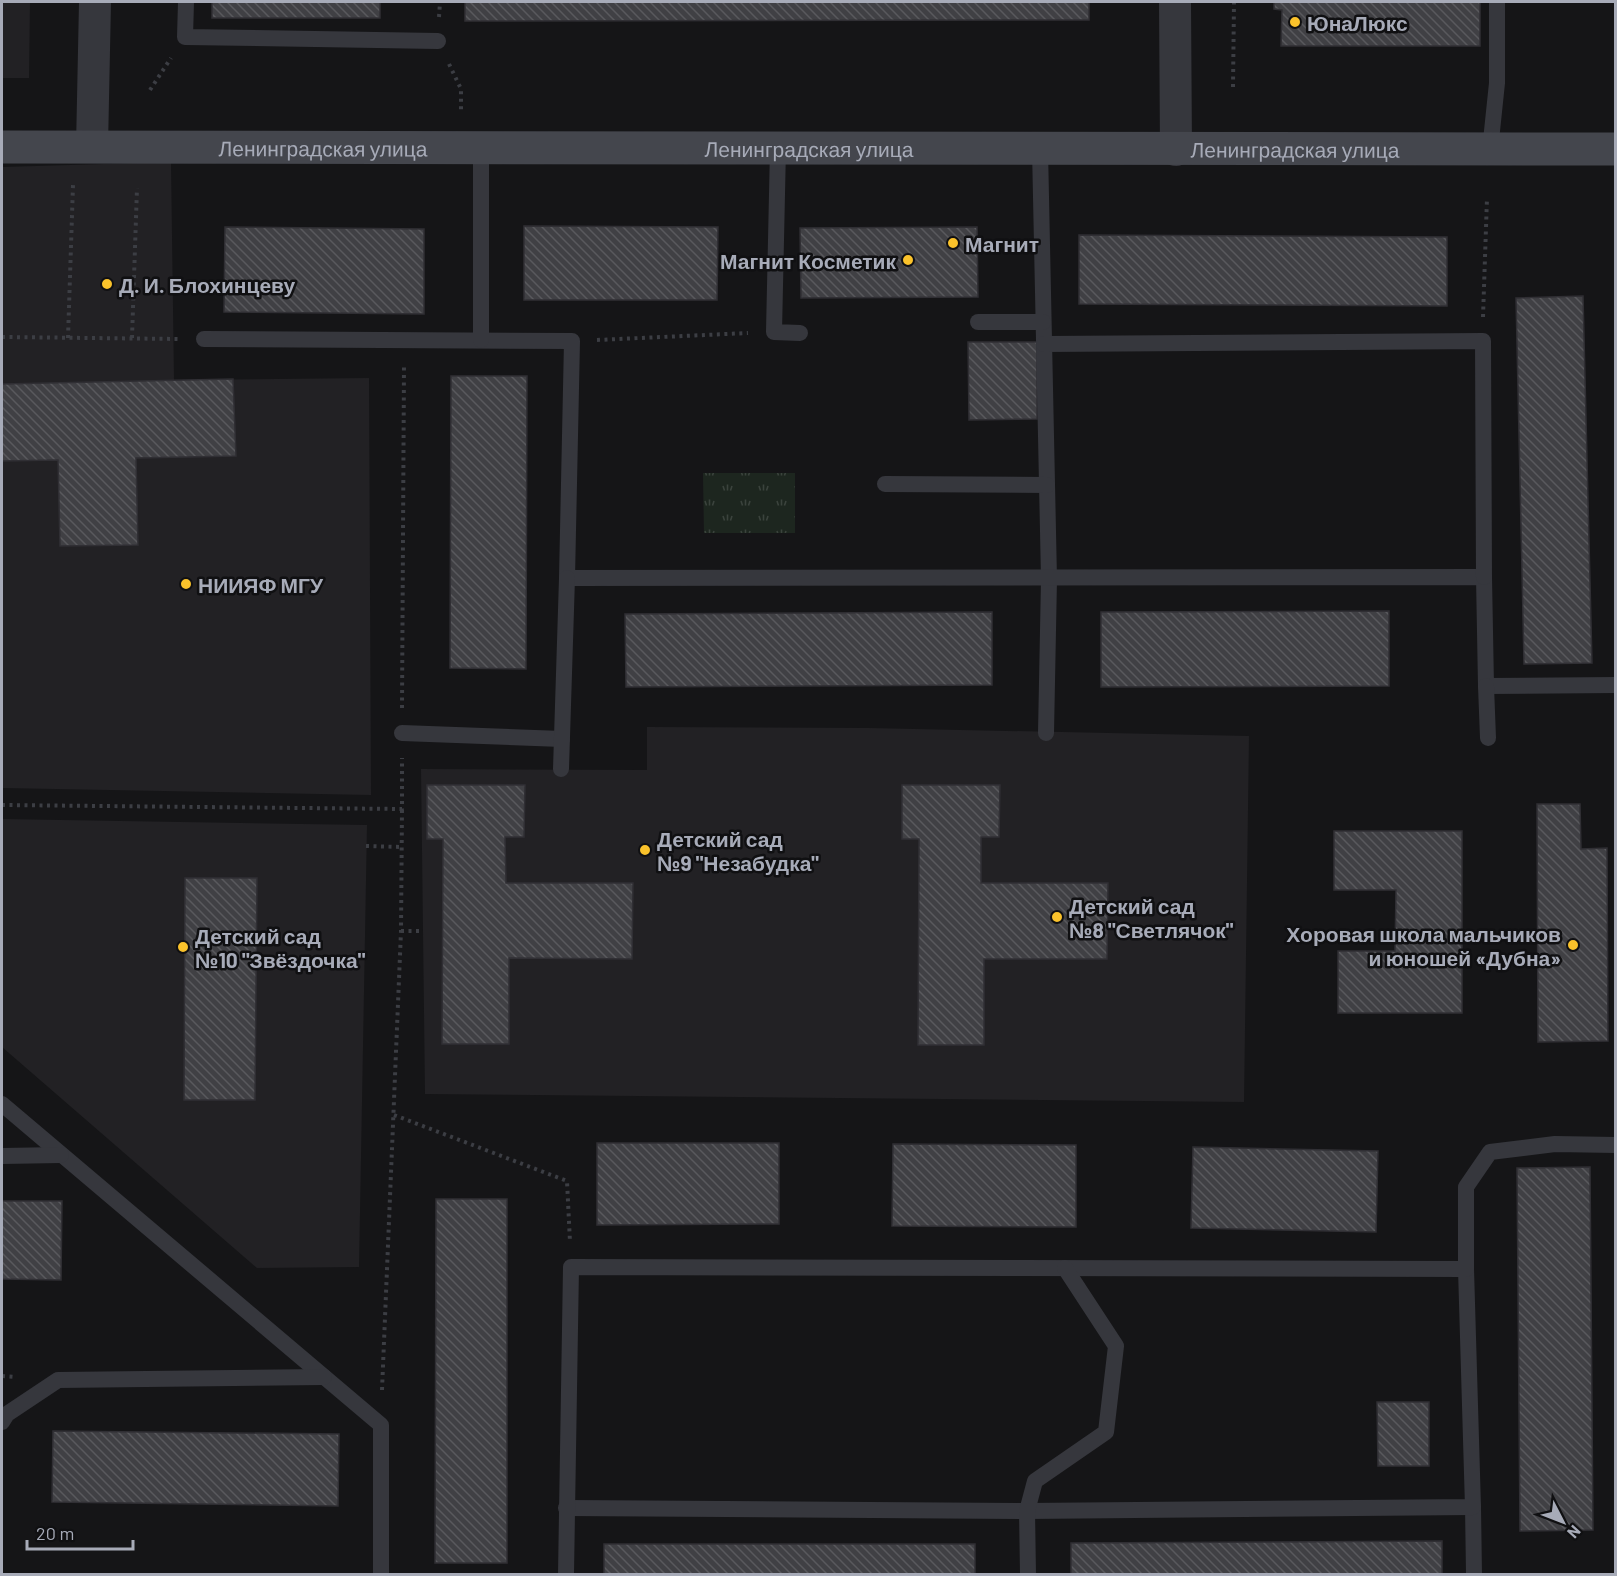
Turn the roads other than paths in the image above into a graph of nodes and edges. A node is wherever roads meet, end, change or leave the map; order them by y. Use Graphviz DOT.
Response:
graph roads {
  1 [pos="95,2"];
  2 [pos="186,2"];
  3 [pos="1175,2"];
  4 [pos="1497,2"];
  5 [pos="438,41"];
  6 [pos="2,147"];
  7 [pos="92,147"];
  8 [pos="471,147"];
  9 [pos="778,148"];
  10 [pos="1040,149"];
  11 [pos="1616,149"];
  12 [pos="1176,150"];
  13 [pos="1490,150"];
  14 [pos="978,322"];
  15 [pos="1044,322"];
  16 [pos="800,333"];
  17 [pos="204,339"];
  18 [pos="481,340"];
  19 [pos="1044,344"];
  20 [pos="885,484"];
  21 [pos="1047,485"];
  22 [pos="1484,577"];
  23 [pos="567,578"];
  24 [pos="1049,579"];
  25 [pos="1616,685"];
  26 [pos="1486,686"];
  27 [pos="1046,733"];
  28 [pos="402,734"];
  29 [pos="1488,738"];
  30 [pos="562,739"];
  31 [pos="561,769"];
  32 [pos="2,1104"];
  33 [pos="1616,1145"];
  34 [pos="61,1155"];
  35 [pos="2,1156"];
  36 [pos="1065,1268"];
  37 [pos="1466,1269"];
  38 [pos="324,1377"];
  39 [pos="2,1422"];
  40 [pos="1473,1507"];
  41 [pos="566,1508"];
  42 [pos="1027,1511"];
  43 [pos="381,1575"];
  44 [pos="566,1575"];
  45 [pos="1028,1575"];
  46 [pos="1474,1575"];
  1 -- 7 [label="street"];
  2 -- 5 [label="lane"];
  3 -- 12 [label="street"];
  4 -- 13 [label="lane"];
  6 -- 7 [label="street, Ленинградская улица"];
  7 -- 8 [label="street, Ленинградская улица"];
  8 -- 9 [label="street, Ленинградская улица"];
  8 -- 18 [label="lane"];
  9 -- 10 [label="street, Ленинградская улица"];
  9 -- 16 [label="lane"];
  10 -- 12 [label="street, Ленинградская улица"];
  10 -- 15 [label="lane"];
  11 -- 13 [label="street, Ленинградская улица"];
  12 -- 13 [label="street, Ленинградская улица"];
  14 -- 15 [label="lane"];
  15 -- 19 [label="lane"];
  17 -- 18 [label="lane"];
  18 -- 23 [label="lane"];
  19 -- 21 [label="lane"];
  19 -- 22 [label="lane"];
  20 -- 21 [label="lane"];
  21 -- 24 [label="lane"];
  22 -- 24 [label="lane"];
  22 -- 26 [label="lane"];
  23 -- 24 [label="lane"];
  23 -- 30 [label="lane"];
  24 -- 27 [label="lane"];
  25 -- 26 [label="lane"];
  26 -- 29 [label="lane"];
  28 -- 30 [label="lane"];
  30 -- 31 [label="lane"];
  32 -- 34 [label="lane"];
  33 -- 37 [label="lane"];
  34 -- 35 [label="lane"];
  34 -- 38 [label="lane"];
  36 -- 37 [label="lane"];
  36 -- 41 [label="lane"];
  36 -- 42 [label="lane"];
  37 -- 40 [label="lane"];
  38 -- 39 [label="lane"];
  38 -- 43 [label="lane"];
  40 -- 42 [label="lane"];
  40 -- 46 [label="lane"];
  41 -- 42 [label="lane"];
  41 -- 44 [label="lane"];
  42 -- 45 [label="lane"];
}
